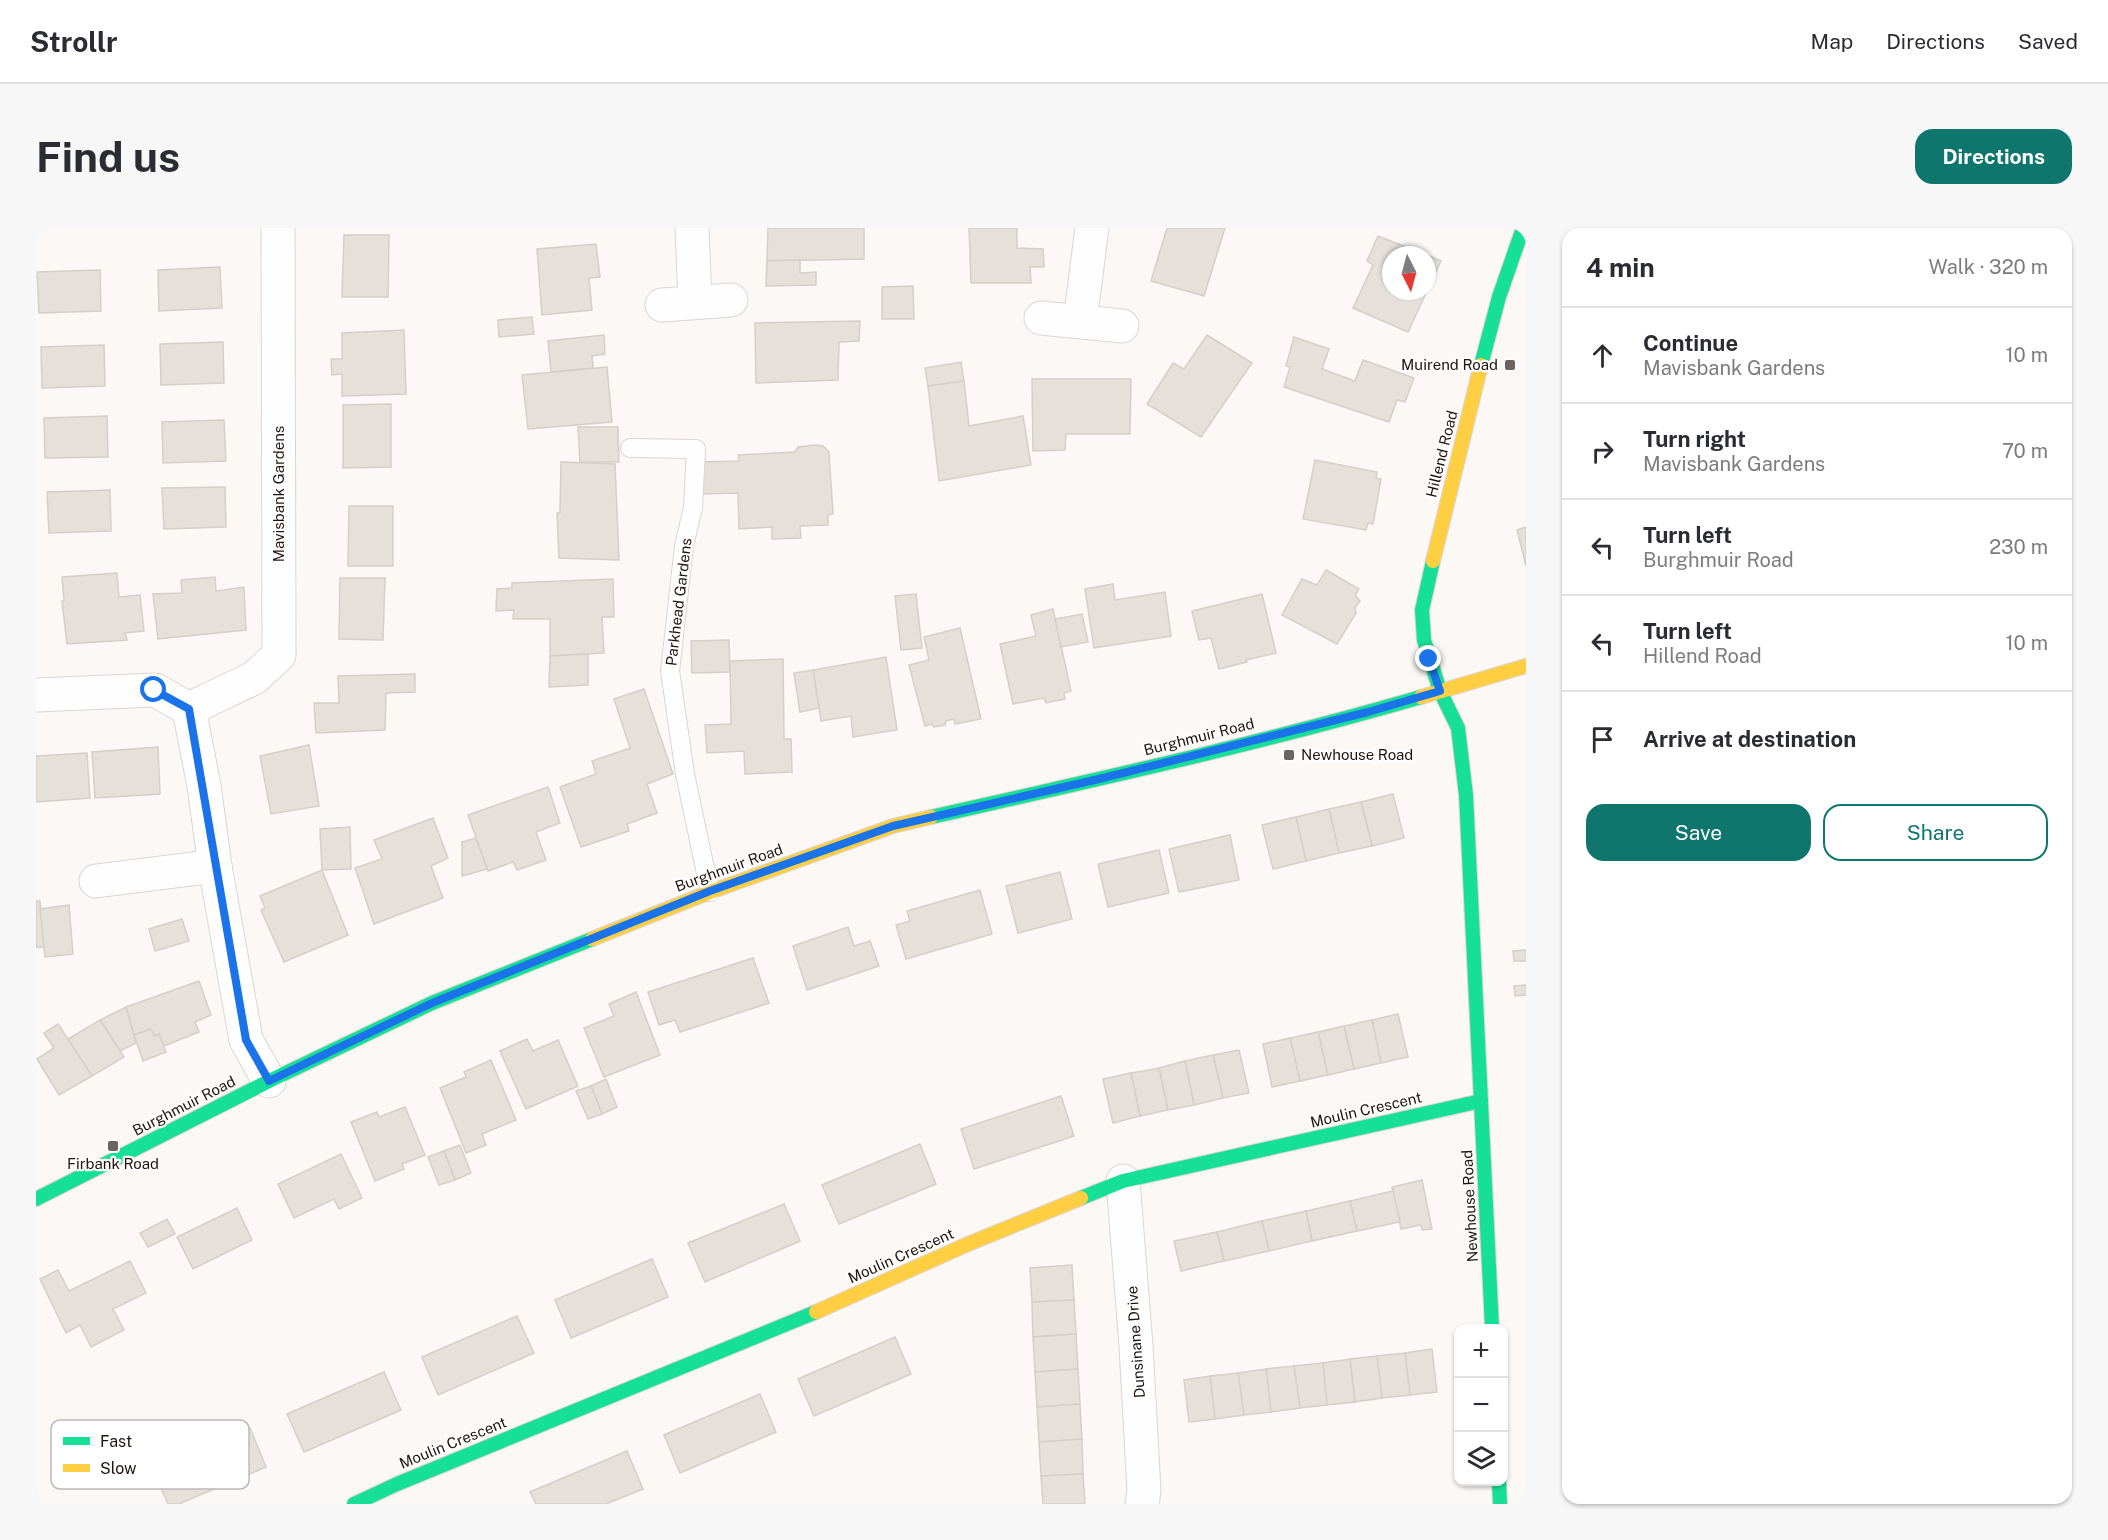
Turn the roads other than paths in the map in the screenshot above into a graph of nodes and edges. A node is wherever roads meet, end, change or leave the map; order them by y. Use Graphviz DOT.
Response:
graph roads {
  1 [pos="278,228"];
  2 [pos="692,228"];
  3 [pos="1092,228"];
  4 [pos="1523,228"];
  5 [pos="731,300"];
  6 [pos="695,302"];
  7 [pos="662,305"];
  8 [pos="1041,318"];
  9 [pos="1080,321"];
  10 [pos="1122,326"];
  11 [pos="630,448"];
  12 [pos="1526,666"];
  13 [pos="1440,691"];
  14 [pos="36,695"];
  15 [pos="189,709"];
  16 [pos="215,866"];
  17 [pos="96,881"];
  18 [pos="710,891"];
  19 [pos="269,1081"];
  20 [pos="1481,1101"];
  21 [pos="1123,1181"];
  22 [pos="36,1199"];
  23 [pos="1492,1324"];
  24 [pos="1499,1486"];
  25 [pos="354,1504"];
  26 [pos="1142,1504"];
  27 [pos="1500,1504"];
  1 -- 15 [label="street, Mavisbank Gardens"];
  2 -- 6 [label="street"];
  3 -- 9 [label="street"];
  4 -- 13 [label="street, Hillend Road"];
  5 -- 6 [label="street"];
  6 -- 7 [label="street"];
  8 -- 9 [label="street"];
  9 -- 10 [label="street"];
  11 -- 18 [label="lane, Parkhead Gardens"];
  12 -- 13 [label="street, Burghmuir Road"];
  13 -- 18 [label="street, Burghmuir Road"];
  13 -- 20 [label="street, Newhouse Road"];
  14 -- 15 [label="street"];
  15 -- 16 [label="street"];
  16 -- 17 [label="street"];
  16 -- 19 [label="street"];
  18 -- 19 [label="street, Burghmuir Road"];
  19 -- 22 [label="street, Burghmuir Road"];
  20 -- 21 [label="street, Moulin Crescent"];
  20 -- 23 [label="street, Newhouse Road"];
  21 -- 25 [label="street, Moulin Crescent"];
  21 -- 26 [label="street, Dunsinane Drive"];
  24 -- 27 [label="street"];
}
